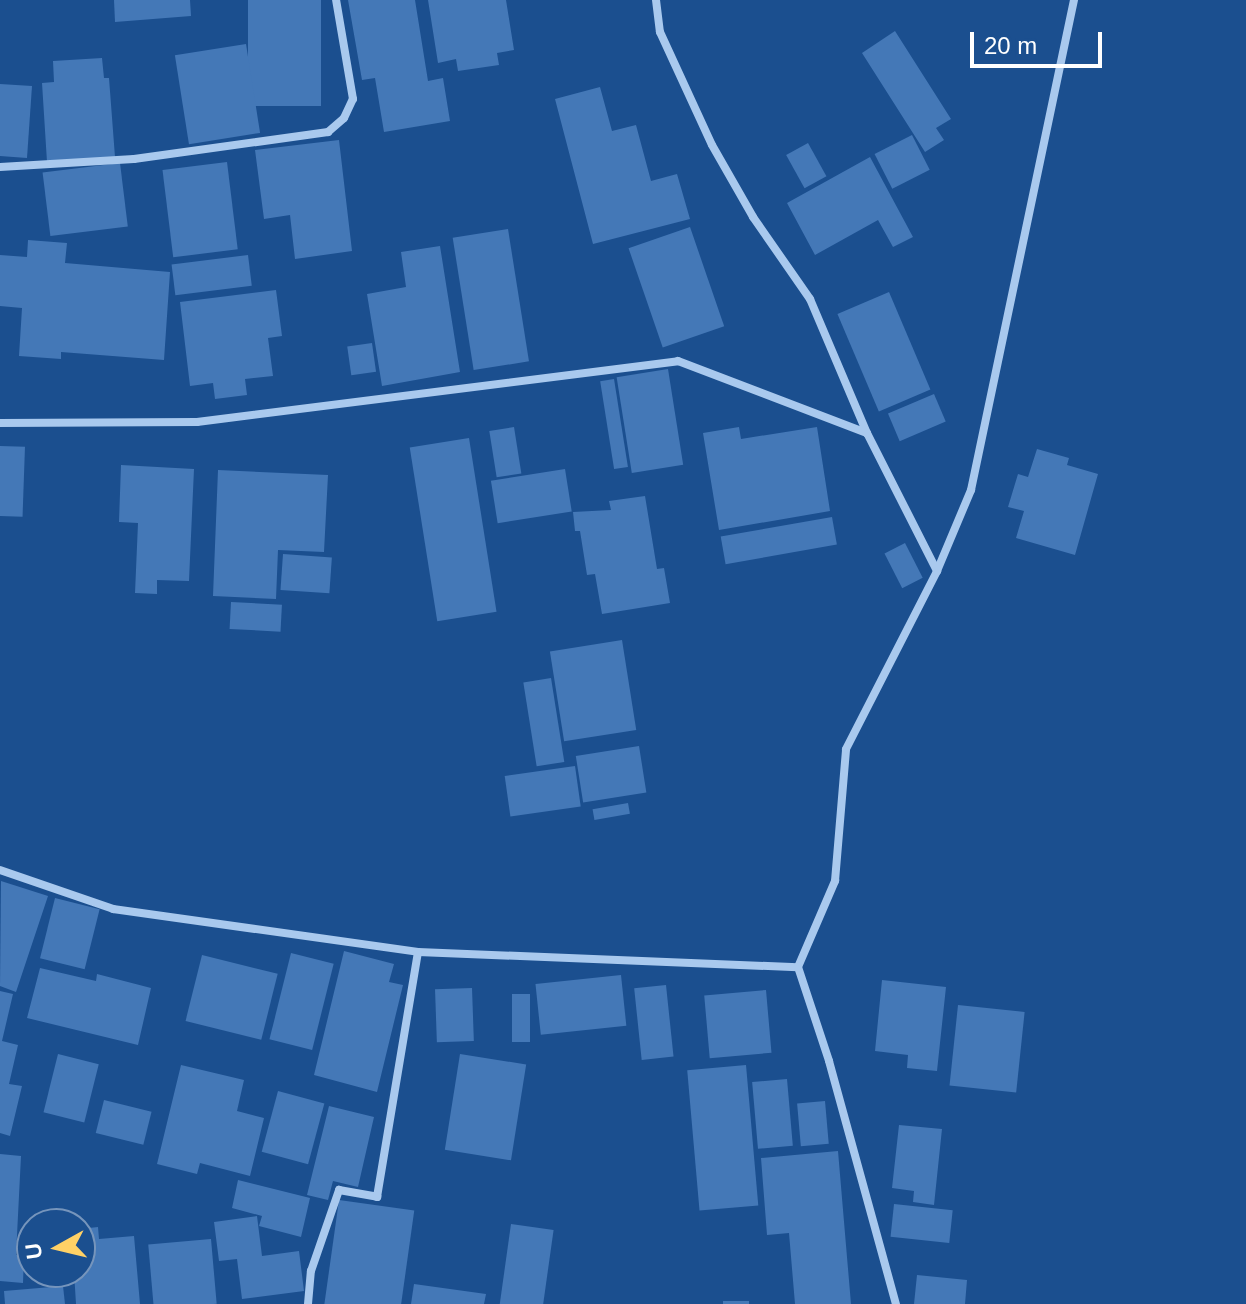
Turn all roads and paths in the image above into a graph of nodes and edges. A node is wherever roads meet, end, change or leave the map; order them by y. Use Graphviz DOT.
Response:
graph roads {
  1 [pos="336,0"];
  2 [pos="656,0"];
  3 [pos="1074,0"];
  4 [pos="0,167"];
  5 [pos="0,423"];
  6 [pos="867,433"];
  7 [pos="937,571"];
  8 [pos="0,870"];
  9 [pos="418,952"];
  10 [pos="798,967"];
  11 [pos="308,1304"];
  12 [pos="896,1304"];
  1 -- 4 [label="street"];
  2 -- 6 [label="street"];
  3 -- 7 [label="street"];
  5 -- 6 [label="street"];
  6 -- 7 [label="street"];
  7 -- 10 [label="street"];
  8 -- 9 [label="street"];
  9 -- 10 [label="street"];
  9 -- 11 [label="street"];
  10 -- 12 [label="street"];
}
